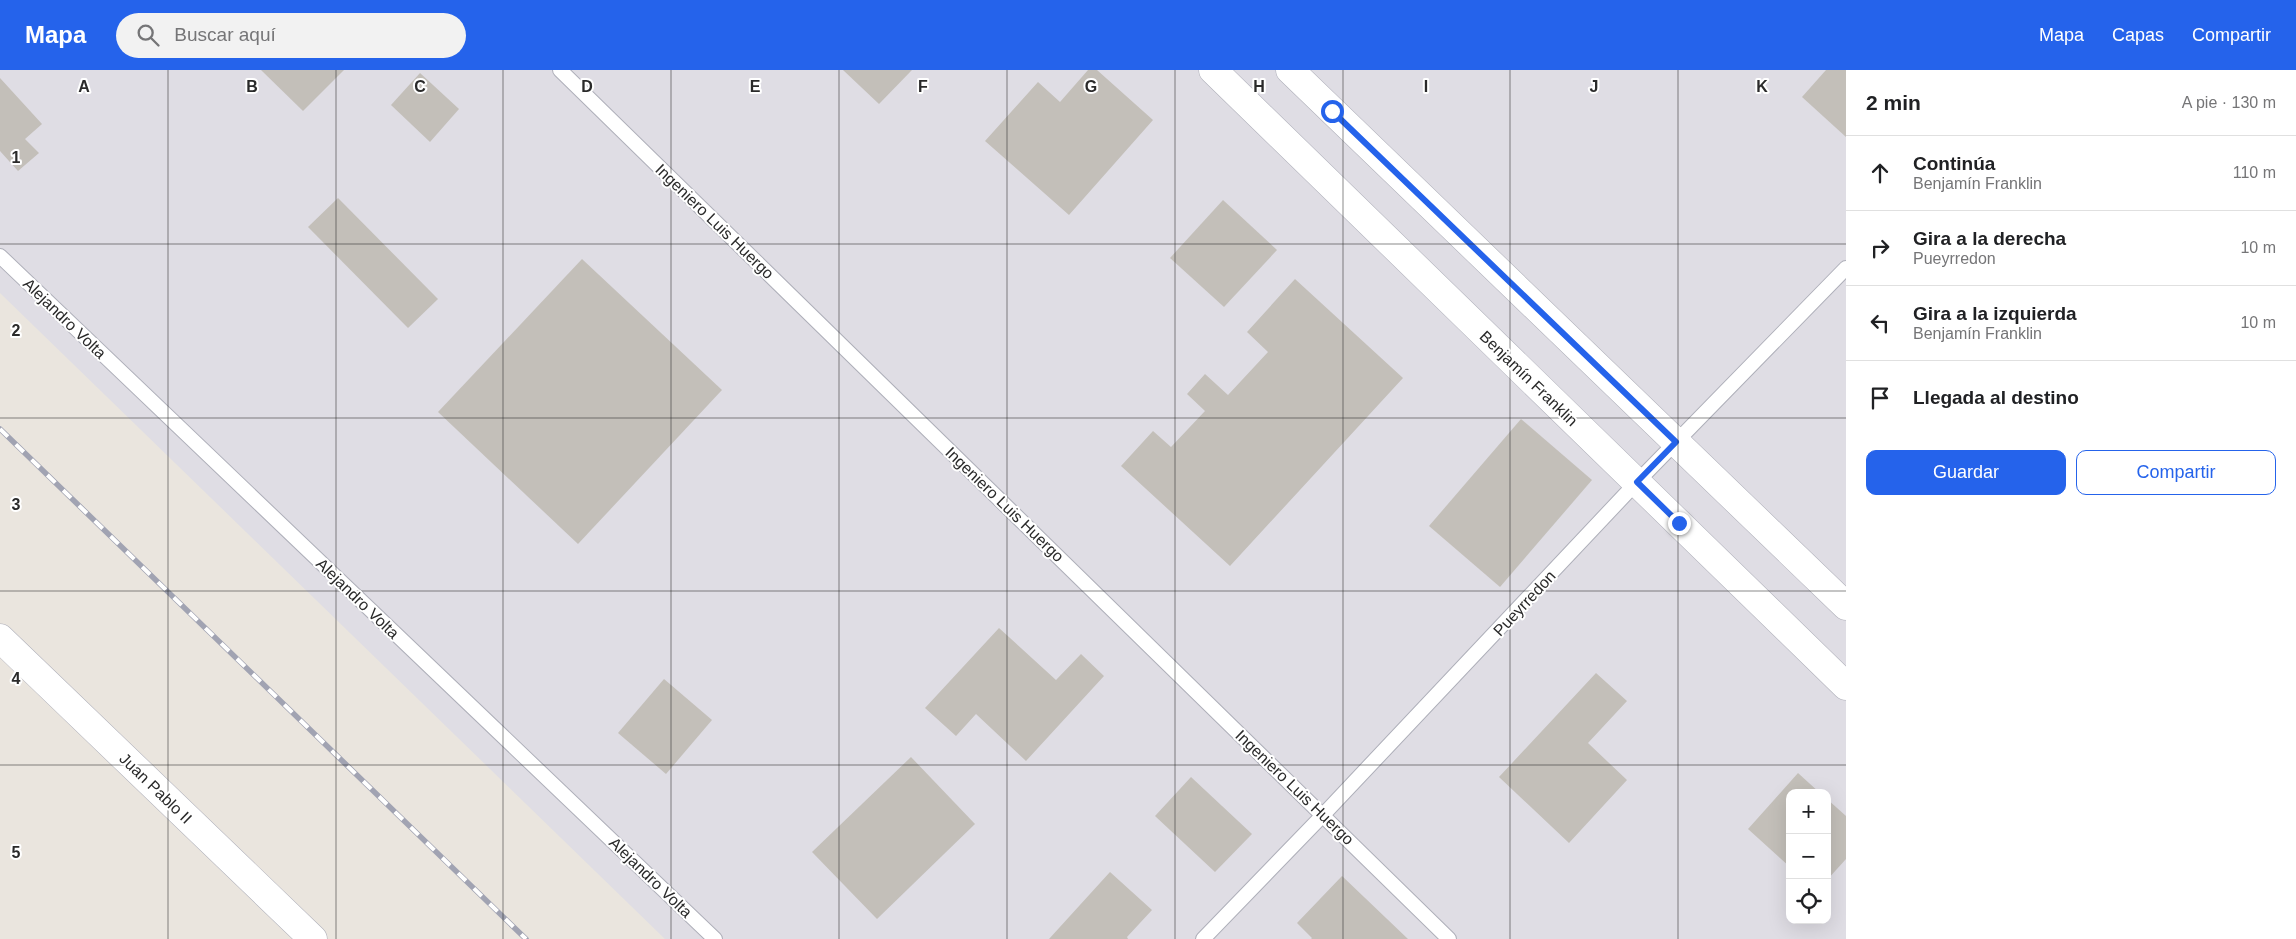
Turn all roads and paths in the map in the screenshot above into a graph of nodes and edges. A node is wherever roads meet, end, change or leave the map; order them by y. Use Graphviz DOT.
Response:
graph roads {
  1 [pos="560,70"];
  2 [pos="1213,70"];
  3 [pos="1290,70"];
  4 [pos="0,256"];
  5 [pos="1846,268"];
  6 [pos="1676,442"];
  7 [pos="1637,482"];
  8 [pos="1846,606"];
  9 [pos="0,638"];
  10 [pos="1846,686"];
  11 [pos="1323,816"];
  12 [pos="313,939"];
  13 [pos="715,939"];
  14 [pos="1203,939"];
  15 [pos="1449,939"];
  1 -- 11 [label="lane, Ingeniero Luis Huergo"];
  2 -- 7 [label="street, Benjamín Franklin"];
  3 -- 6 [label="street"];
  4 -- 13 [label="lane, Alejandro Volta"];
  5 -- 6 [label="lane, Pueyrredon"];
  6 -- 7 [label="lane, Pueyrredon"];
  6 -- 8 [label="street"];
  7 -- 10 [label="street, Benjamín Franklin"];
  7 -- 11 [label="lane, Pueyrredon"];
  9 -- 12 [label="street, Juan Pablo II"];
  11 -- 14 [label="lane, Pueyrredon"];
  11 -- 15 [label="lane, Ingeniero Luis Huergo"];
}
